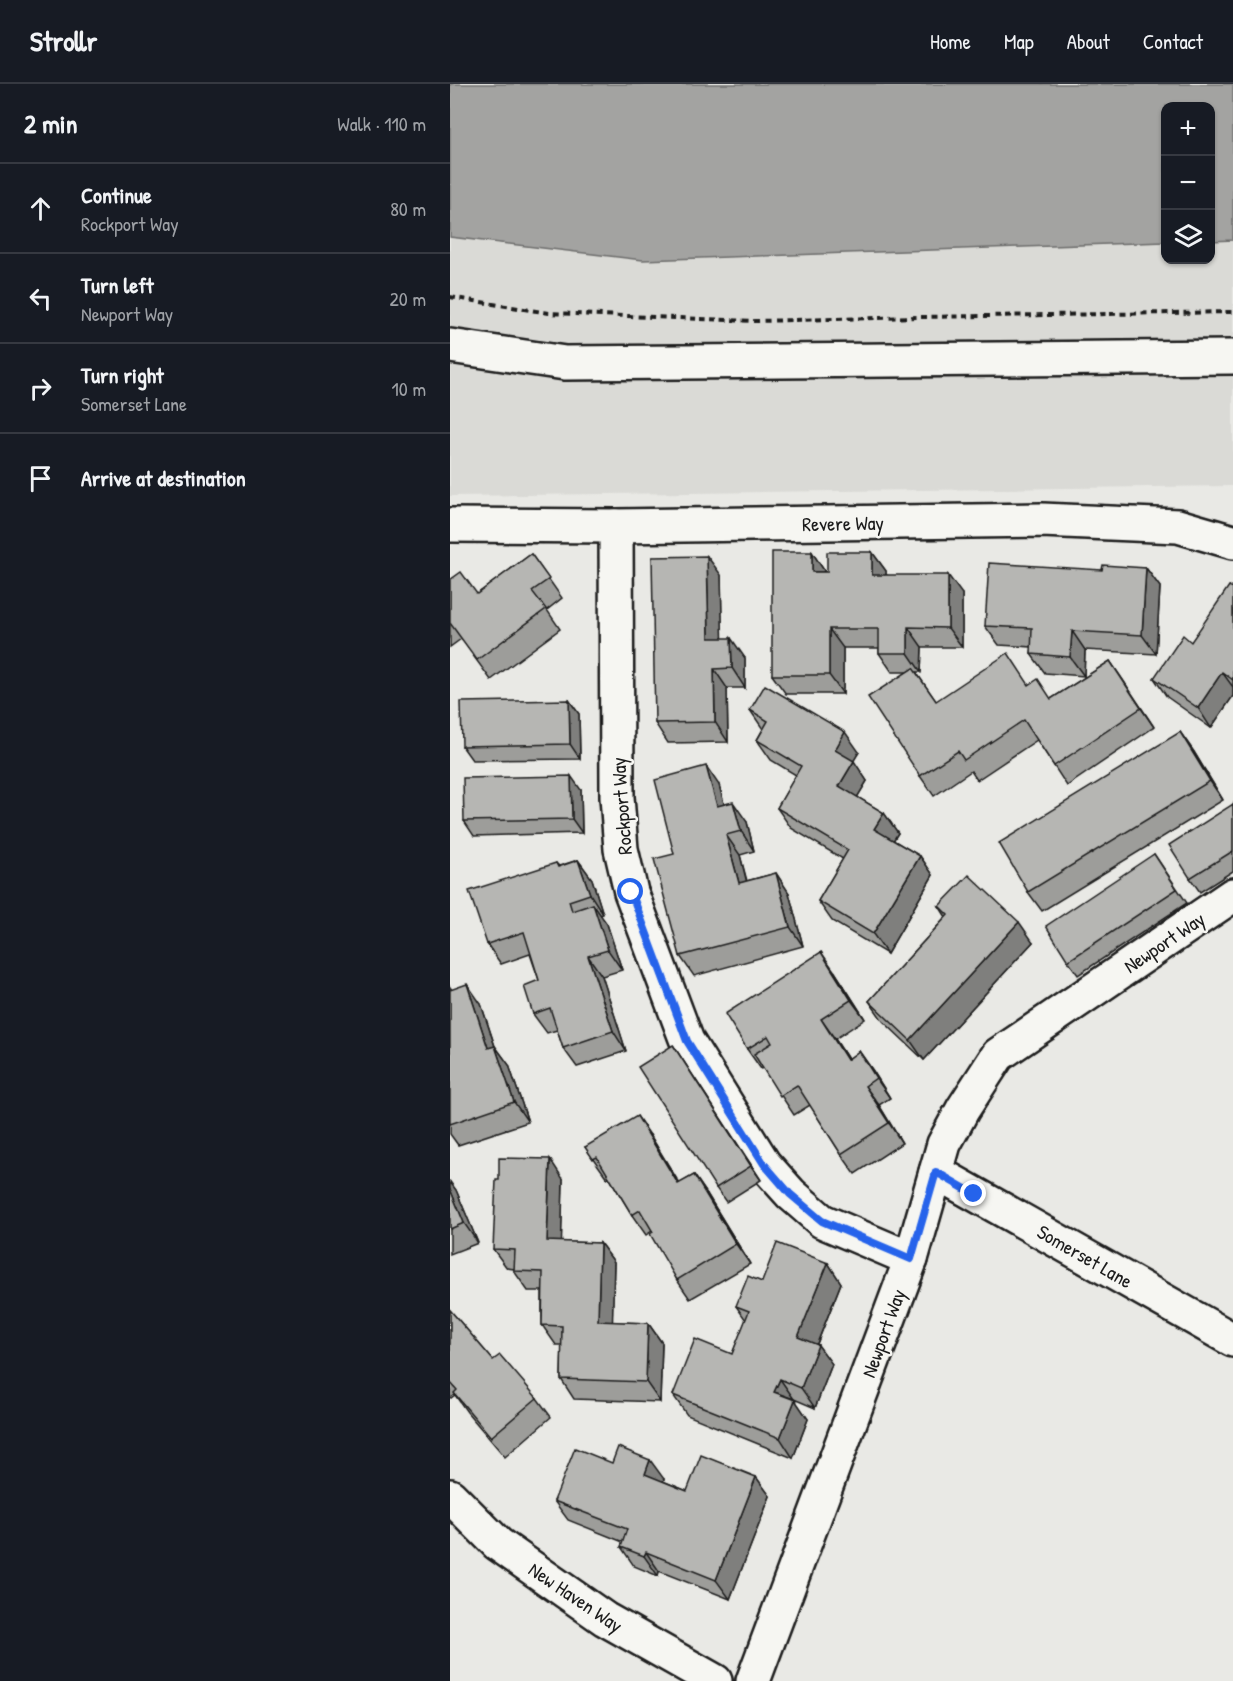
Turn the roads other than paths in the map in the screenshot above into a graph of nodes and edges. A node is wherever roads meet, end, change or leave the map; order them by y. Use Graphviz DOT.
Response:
graph roads {
  1 [pos="450,346"];
  2 [pos="1233,357"];
  3 [pos="450,525"];
  4 [pos="616,526"];
  5 [pos="1233,542"];
  6 [pos="1233,896"];
  7 [pos="936,1172"];
  8 [pos="911,1259"];
  9 [pos="1233,1340"];
  10 [pos="450,1496"];
  11 [pos="715,1681"];
  12 [pos="753,1681"];
  1 -- 2 [label="street"];
  3 -- 4 [label="street, Revere Way"];
  4 -- 5 [label="street, Revere Way"];
  4 -- 8 [label="street, Rockport Way"];
  6 -- 7 [label="street, Newport Way"];
  7 -- 8 [label="street, Newport Way"];
  7 -- 9 [label="street, Somerset Lane"];
  8 -- 12 [label="street, Newport Way"];
  10 -- 11 [label="street, New Haven Way"];
}
